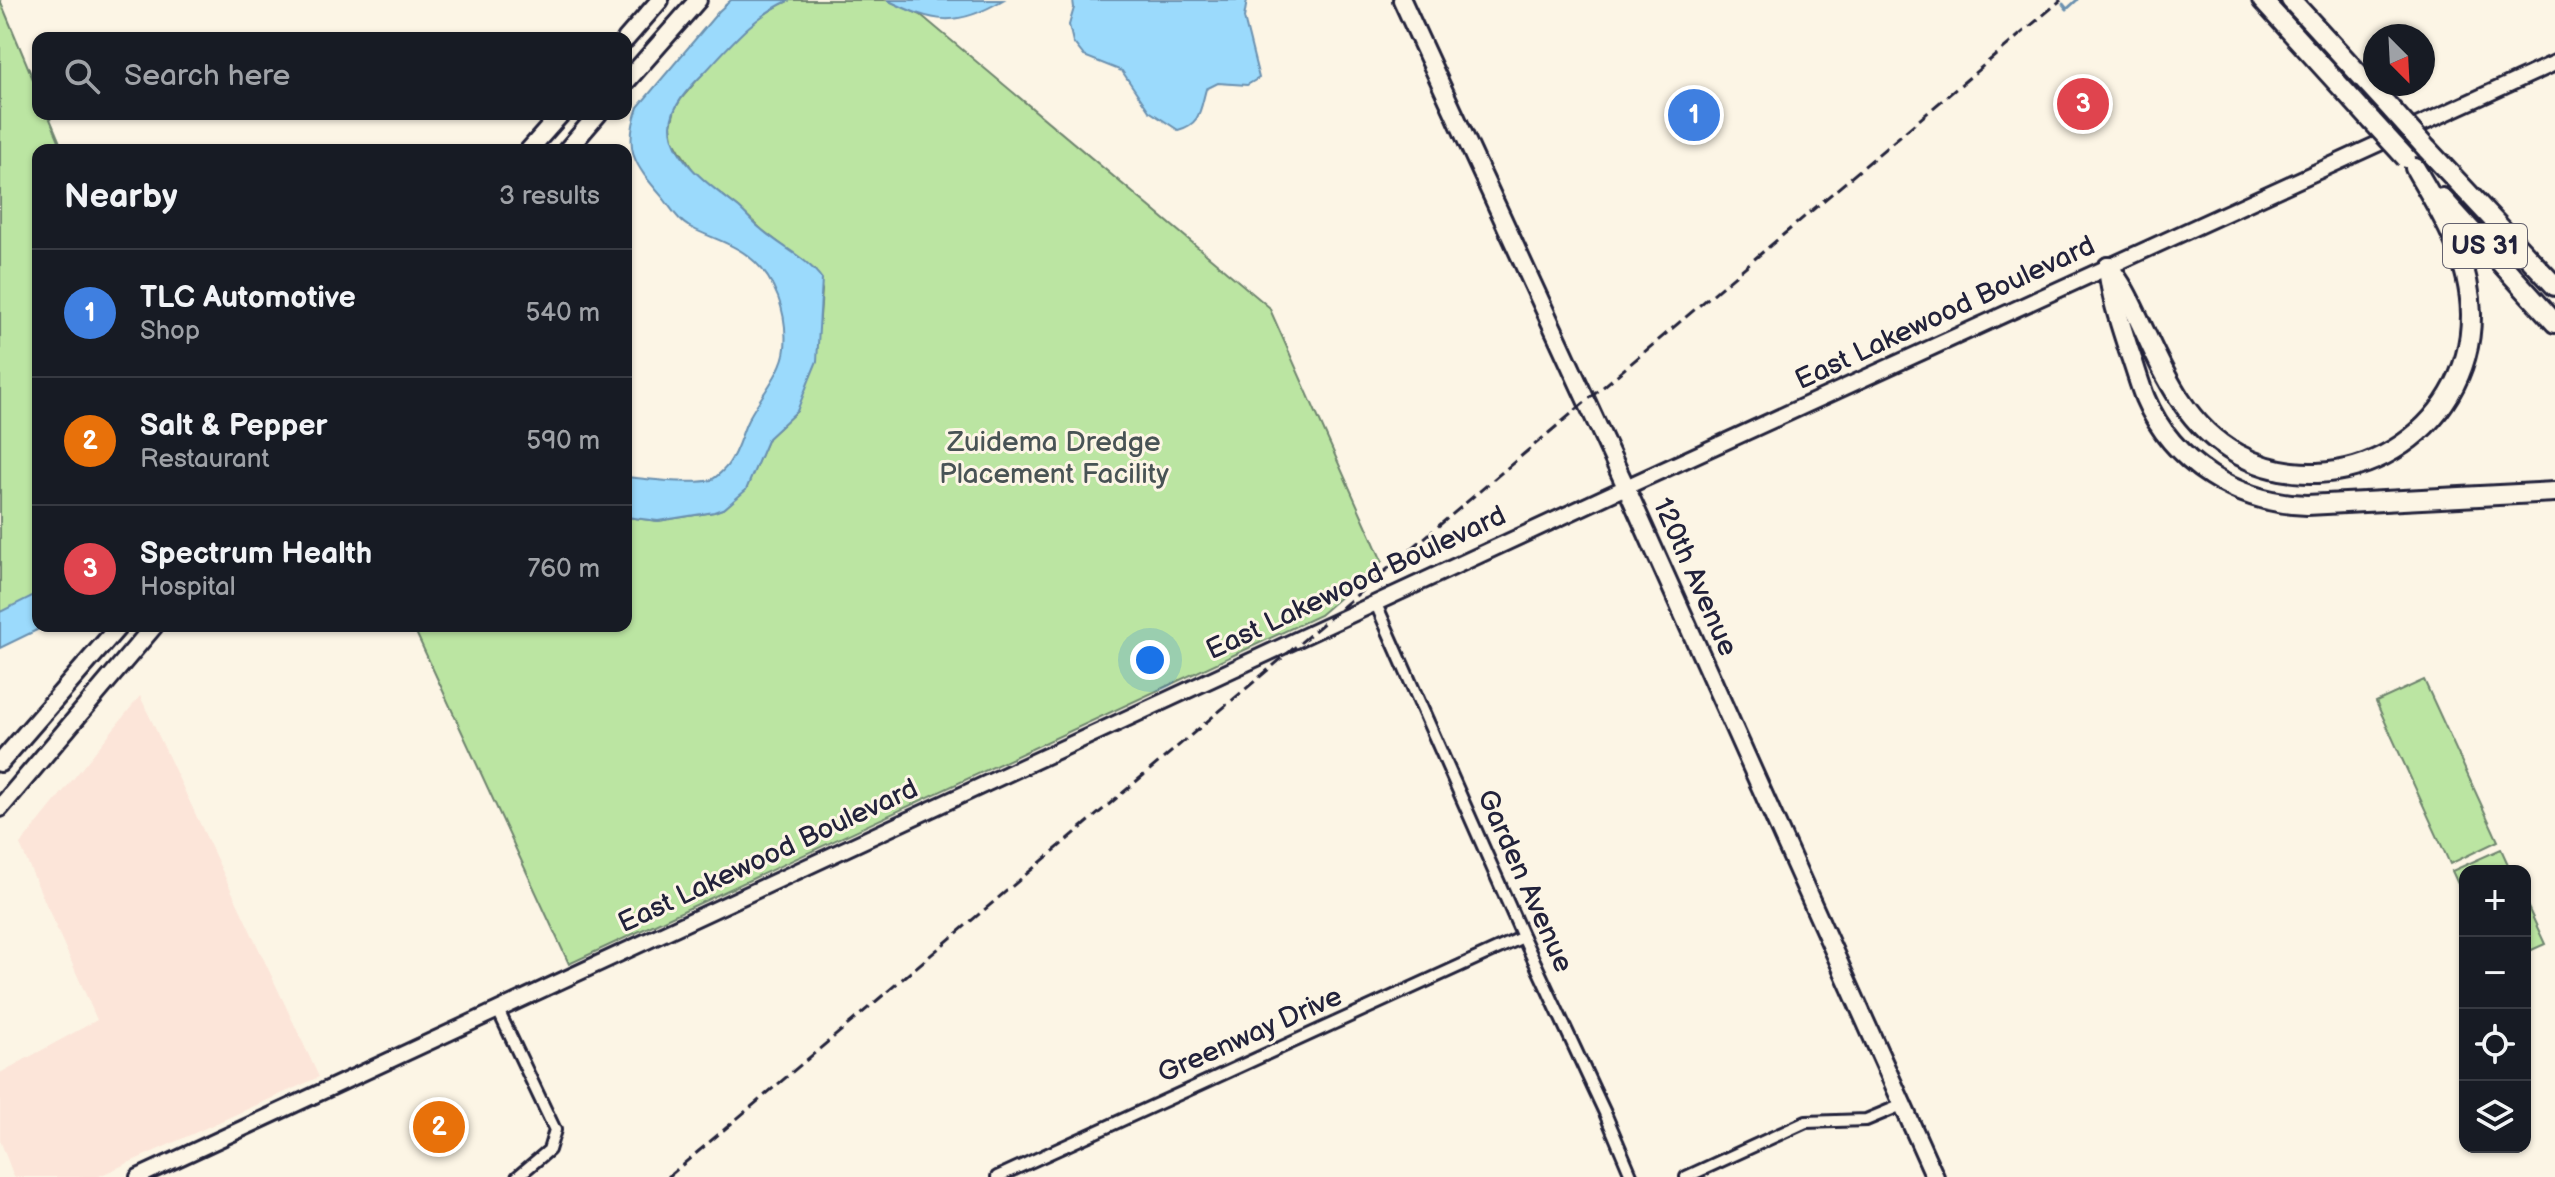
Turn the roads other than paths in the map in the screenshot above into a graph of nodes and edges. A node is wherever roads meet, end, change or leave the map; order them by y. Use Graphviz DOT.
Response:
graph roads {
  1 [pos="660,0"];
  2 [pos="698,0"];
  3 [pos="1402,0"];
  4 [pos="2262,0"];
  5 [pos="2291,0"];
  6 [pos="632,32"];
  7 [pos="2555,63"];
  8 [pos="632,75"];
  9 [pos="556,120"];
  10 [pos="593,120"];
  11 [pos="534,144"];
  12 [pos="572,144"];
  13 [pos="2411,163"];
  14 [pos="2108,267"];
  15 [pos="2555,286"];
  16 [pos="2555,323"];
  17 [pos="1626,487"];
  18 [pos="2555,492"];
  19 [pos="1376,604"];
  20 [pos="114,632"];
  21 [pos="149,632"];
  22 [pos="0,763"];
  23 [pos="0,808"];
  24 [pos="1523,937"];
  25 [pos="498,1010"];
  26 [pos="1902,1105"];
  27 [pos="138,1177"];
  28 [pos="517,1177"];
  29 [pos="997,1177"];
  30 [pos="1632,1177"];
  31 [pos="1686,1177"];
  32 [pos="1935,1177"];
  1 -- 6 [label="main road"];
  2 -- 8 [label="main road"];
  3 -- 17 [label="main road, 120th Avenue"];
  4 -- 13 [label="highway, US 31, bridge"];
  5 -- 15 [label="highway, US 31, bridge"];
  7 -- 14 [label="main road, East Lakewood Boulevard"];
  9 -- 11 [label="main road"];
  10 -- 12 [label="main road"];
  13 -- 14 [label="highway"];
  13 -- 16 [label="highway, US 31"];
  14 -- 17 [label="main road, East Lakewood Boulevard"];
  14 -- 18 [label="highway"];
  17 -- 19 [label="main road, East Lakewood Boulevard"];
  17 -- 26 [label="main road, 120th Avenue"];
  19 -- 24 [label="street, Garden Avenue"];
  19 -- 25 [label="main road, East Lakewood Boulevard"];
  20 -- 22 [label="main road"];
  21 -- 23 [label="main road"];
  24 -- 29 [label="street, Greenway Drive"];
  24 -- 30 [label="street, Garden Avenue"];
  25 -- 27 [label="main road, East Lakewood Boulevard"];
  25 -- 28 [label="street"];
  26 -- 31 [label="street"];
  26 -- 32 [label="main road, 120th Avenue"];
}
